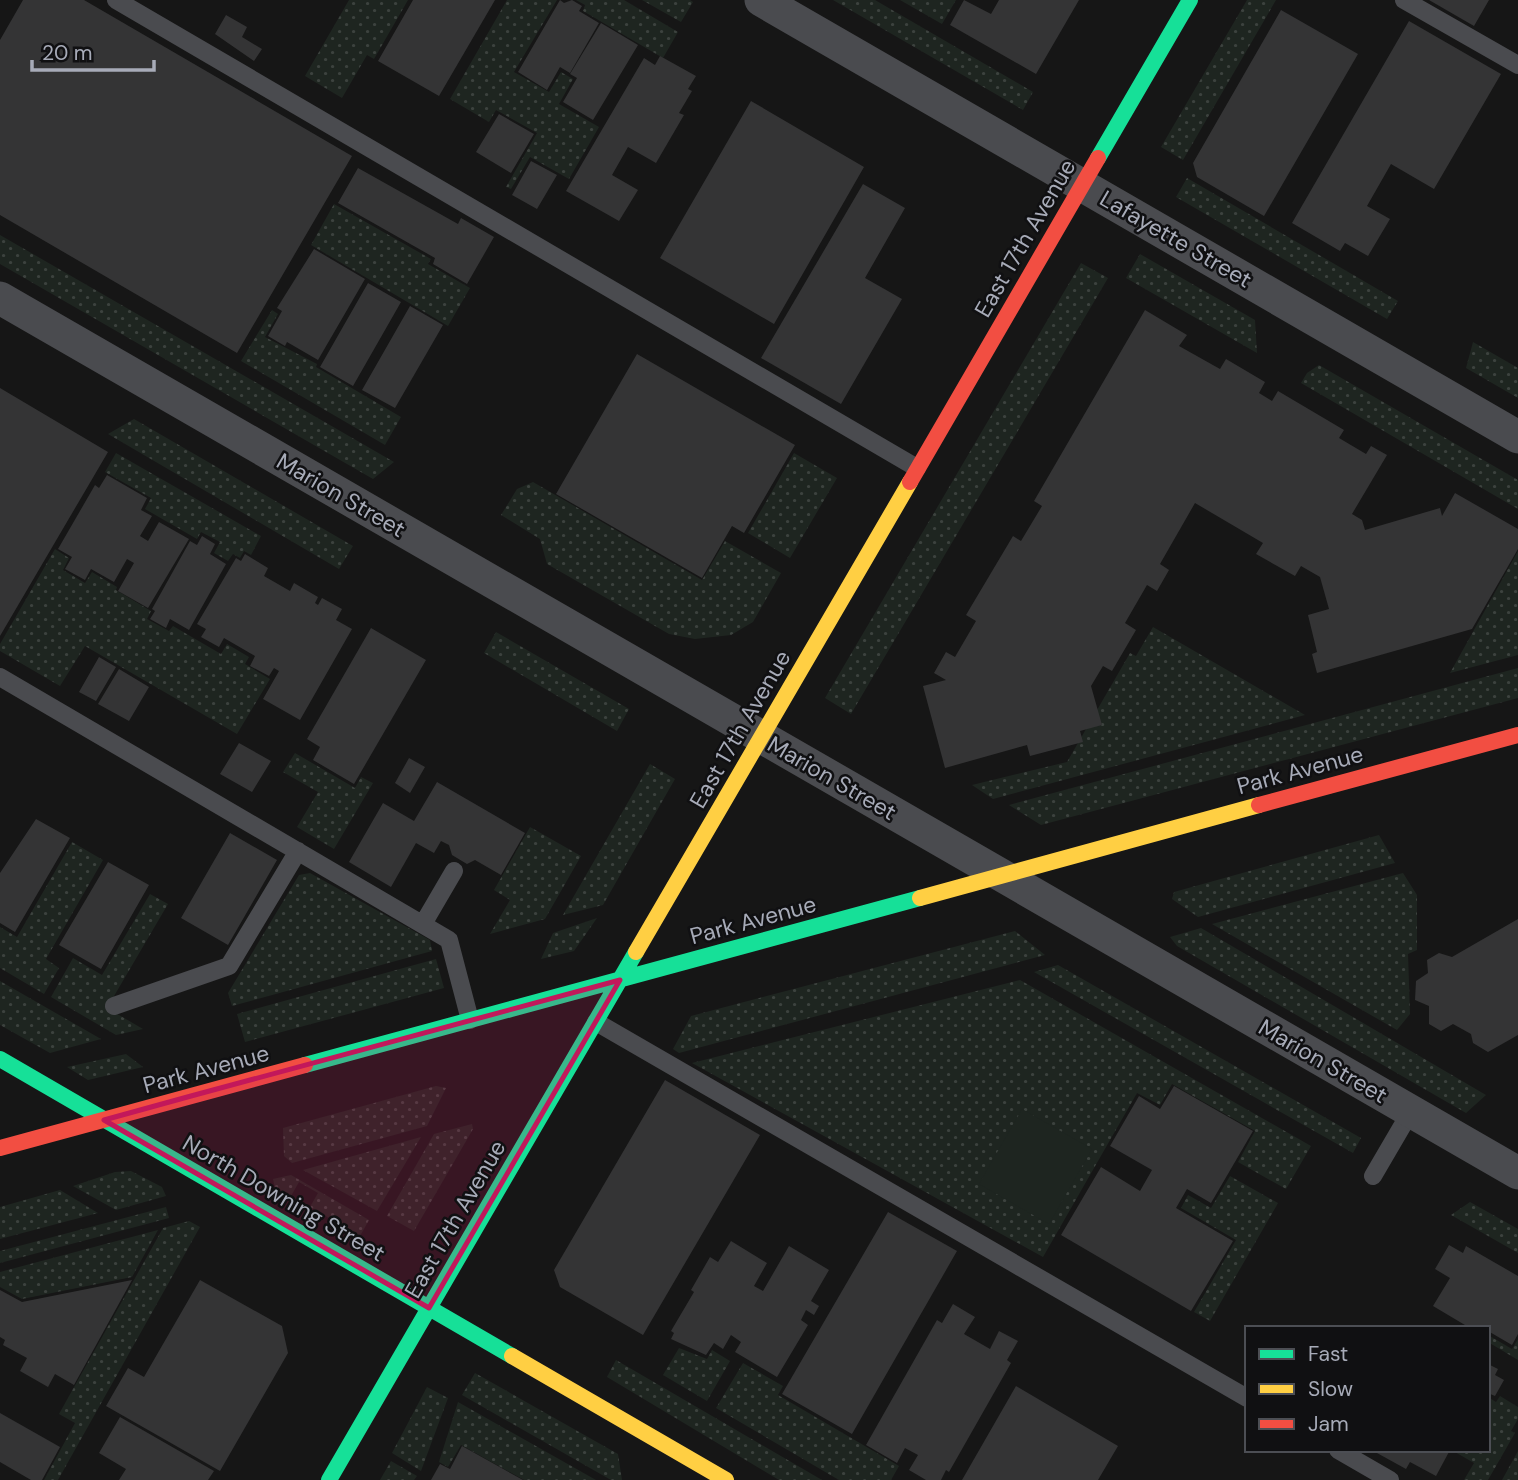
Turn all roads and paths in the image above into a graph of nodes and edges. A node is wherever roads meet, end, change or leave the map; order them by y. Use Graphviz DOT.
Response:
graph roads {
  1 [pos="116,0"];
  2 [pos="761,0"];
  3 [pos="1190,0"];
  4 [pos="1404,0"];
  5 [pos="1518,65"];
  6 [pos="1083,184"];
  7 [pos="0,298"];
  8 [pos="1518,437"];
  9 [pos="917,468"];
  10 [pos="0,677"];
  11 [pos="1518,735"];
  12 [pos="761,737"];
  13 [pos="298,851"];
  14 [pos="454,870"];
  15 [pos="1001,875"];
  16 [pos="423,924"];
  17 [pos="620,980"];
  18 [pos="114,1006"];
  19 [pos="470,1020"];
  20 [pos="596,1022"];
  21 [pos="0,1059"];
  22 [pos="1411,1111"];
  23 [pos="104,1120"];
  24 [pos="0,1148"];
  25 [pos="1518,1173"];
  26 [pos="1373,1175"];
  27 [pos="429,1308"];
  28 [pos="1245,1397"];
  29 [pos="1341,1452"];
  30 [pos="329,1480"];
  31 [pos="726,1480"];
  32 [pos="1390,1480"];
  1 -- 9 [label="lane"];
  2 -- 6 [label="street, Lafayette Street"];
  3 -- 6 [label="main road, East 17th Avenue"];
  4 -- 5 [label="lane"];
  6 -- 8 [label="street, Lafayette Street"];
  6 -- 9 [label="main road, East 17th Avenue"];
  7 -- 12 [label="street, Marion Street"];
  9 -- 12 [label="main road, East 17th Avenue"];
  10 -- 13 [label="lane"];
  11 -- 15 [label="main road, Park Avenue"];
  12 -- 15 [label="street, Marion Street"];
  12 -- 17 [label="main road, East 17th Avenue"];
  13 -- 16 [label="lane"];
  13 -- 18 [label="lane"];
  14 -- 16 [label="lane"];
  15 -- 17 [label="main road, Park Avenue"];
  15 -- 22 [label="street, Marion Street"];
  16 -- 19 [label="lane"];
  17 -- 19 [label="main road, Park Avenue"];
  17 -- 20 [label="main road, East 17th Avenue"];
  19 -- 23 [label="main road, Park Avenue"];
  20 -- 27 [label="main road, East 17th Avenue"];
  20 -- 28 [label="lane"];
  21 -- 23 [label="main road, North Downing Street"];
  22 -- 25 [label="street, Marion Street"];
  22 -- 26 [label="lane"];
  23 -- 24 [label="main road, Park Avenue"];
  23 -- 27 [label="main road, North Downing Street"];
  27 -- 30 [label="main road, East 17th Avenue"];
  27 -- 31 [label="main road, North Downing Street"];
  29 -- 32 [label="lane"];
}
